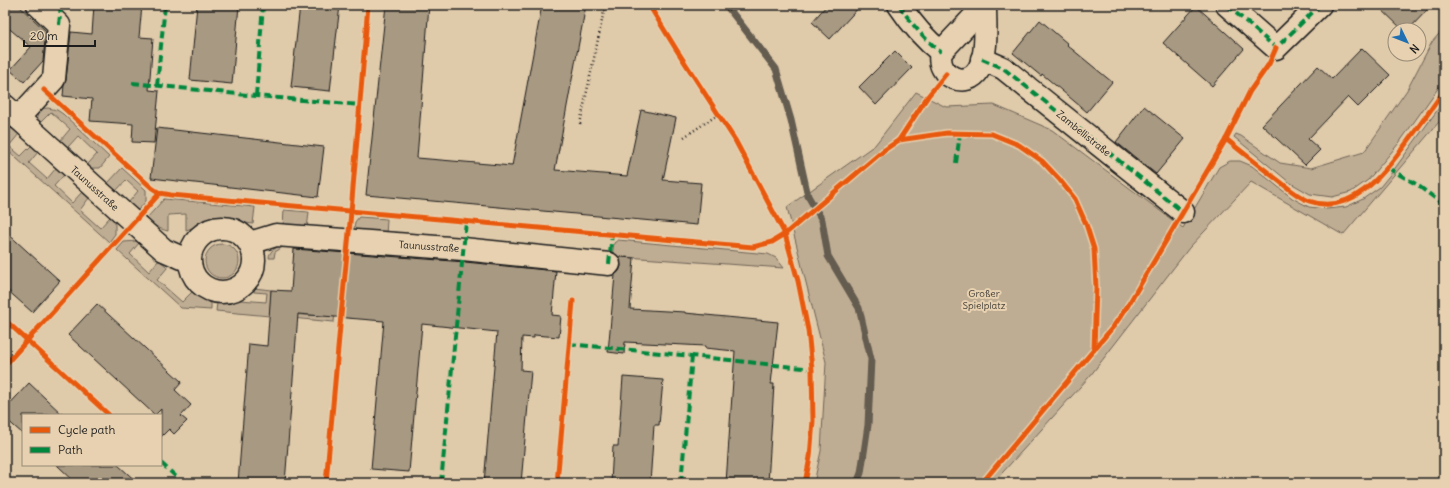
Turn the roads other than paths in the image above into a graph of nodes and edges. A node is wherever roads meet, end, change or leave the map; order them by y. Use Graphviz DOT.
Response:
graph roads {
  1 [pos="38,5"];
  2 [pos="899,5"];
  3 [pos="985,5"];
  4 [pos="1227,5"];
  5 [pos="1320,5"];
  6 [pos="941,52"];
  7 [pos="982,59"];
  8 [pos="12,112"];
  9 [pos="1183,212"];
  10 [pos="250,243"];
  11 [pos="190,261"];
  12 [pos="609,264"];
  1 -- 8 [label="street"];
  2 -- 6 [label="street"];
  3 -- 6 [label="street"];
  3 -- 7 [label="street"];
  4 -- 5 [label="street"];
  6 -- 7 [label="street"];
  7 -- 9 [label="street, Zambellistraße"];
  8 -- 11 [label="street, Taunusstraße"];
  10 -- 11 [label="street"];
  10 -- 11 [label="street"];
  10 -- 12 [label="street, Taunusstraße"];
}
